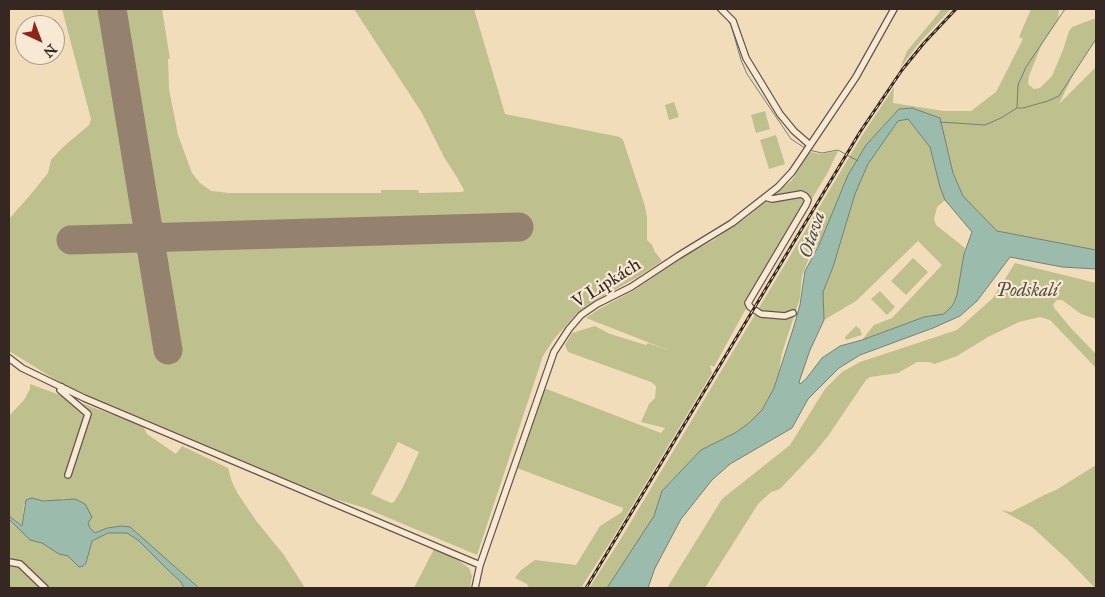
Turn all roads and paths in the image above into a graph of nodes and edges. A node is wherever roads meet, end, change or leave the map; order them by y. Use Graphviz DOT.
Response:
graph roads {
  1 [pos="721,9"];
  2 [pos="894,9"];
  3 [pos="810,145"];
  4 [pos="765,197"];
  5 [pos="793,313"];
  6 [pos="9,358"];
  7 [pos="62,387"];
  8 [pos="68,475"];
  9 [pos="9,562"];
  10 [pos="480,565"];
  11 [pos="45,588"];
  12 [pos="475,588"];
  1 -- 3 [label="street"];
  2 -- 3 [label="street, V Lipkách"];
  3 -- 4 [label="street, V Lipkách"];
  4 -- 5 [label="street"];
  4 -- 10 [label="street, V Lipkách"];
  6 -- 7 [label="street"];
  7 -- 8 [label="street"];
  7 -- 10 [label="street"];
  9 -- 11 [label="street"];
  10 -- 12 [label="street, V Lipkách"];
}
